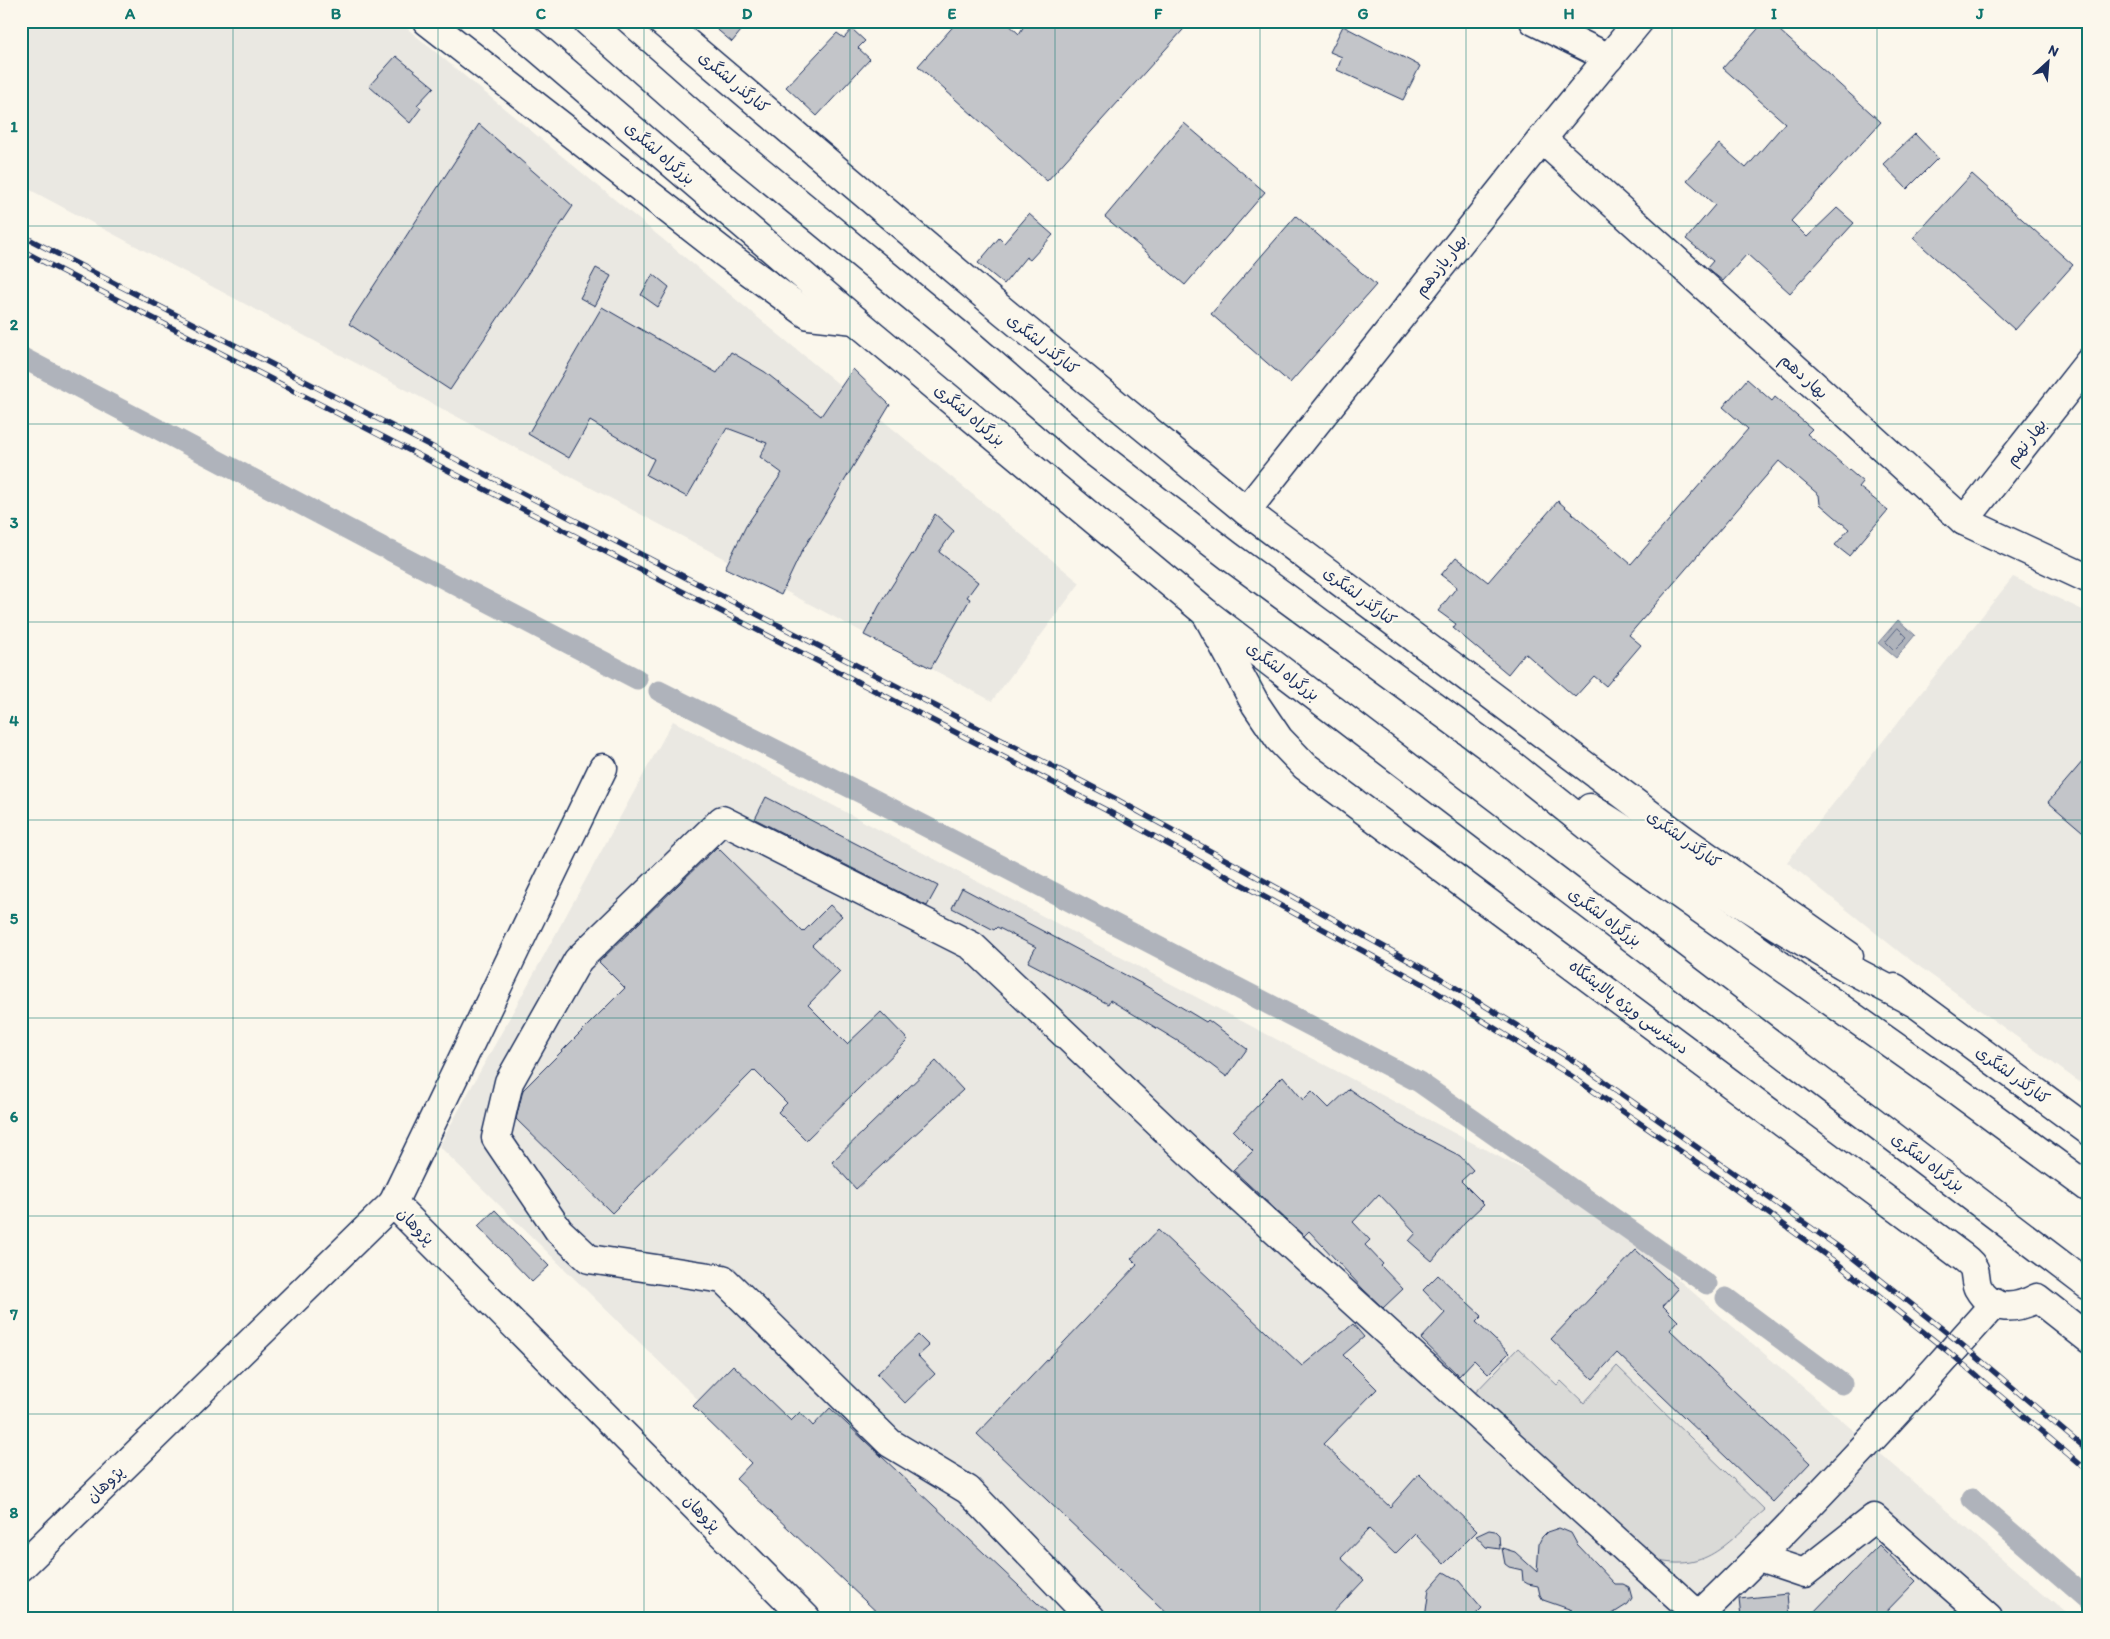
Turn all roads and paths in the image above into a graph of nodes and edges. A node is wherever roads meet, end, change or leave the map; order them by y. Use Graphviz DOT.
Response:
graph roads {
  1 [pos="427,21"];
  2 [pos="506,21"];
  3 [pos="587,21"];
  4 [pos="661,21"];
  5 [pos="1534,21"];
  6 [pos="1639,21"];
  7 [pos="1610,58"];
  8 [pos="1542,139"];
  9 [pos="855,320"];
  10 [pos="2089,362"];
  11 [pos="1246,511"];
  12 [pos="1964,521"];
  13 [pos="2089,579"];
  14 [pos="1206,613"];
  15 [pos="1492,749"];
  16 [pos="603,768"];
  17 [pos="1915,1003"];
  18 [pos="2089,1131"];
  19 [pos="2089,1188"];
  20 [pos="393,1203"];
  21 [pos="2089,1286"];
  22 [pos="1995,1304"];
  23 [pos="2089,1339"];
  24 [pos="1759,1558"];
  25 [pos="21,1567"];
  26 [pos="1697,1617"];
  27 [pos="806,1618"];
  28 [pos="1091,1618"];
  29 [pos="1988,1618"];
  1 -- 9 [label="main road"];
  2 -- 9 [label="main road, بزرگراه لشگری"];
  3 -- 15 [label="main road"];
  4 -- 11 [label="main road, کنارگذر لشگری"];
  5 -- 7 [label="main road"];
  6 -- 7 [label="main road, بهار یازدهم"];
  7 -- 8 [label="main road, بهار یازدهم"];
  8 -- 11 [label="main road, بهار یازدهم"];
  8 -- 12 [label="main road, بهار دهم"];
  9 -- 14 [label="main road, بزرگراه لشگری"];
  10 -- 12 [label="main road, بهار نهم"];
  11 -- 17 [label="main road, کنارگذر لشگری"];
  12 -- 13 [label="main road, بهار دهم"];
  14 -- 21 [label="main road, بزرگراه لشگری"];
  14 -- 22 [label="main road, دسترسی ویژه پالایشگاه"];
  15 -- 17 [label="main road"];
  15 -- 19 [label="main road"];
  16 -- 20 [label="main road"];
  17 -- 18 [label="main road, کنارگذر لشگری"];
  20 -- 25 [label="main road, پژوهان"];
  20 -- 27 [label="main road, پژوهان"];
  22 -- 23 [label="main road"];
  22 -- 24 [label="main road"];
  24 -- 26 [label="main road"];
  24 -- 29 [label="main road"];
  26 -- 28 [label="main road"];
}
